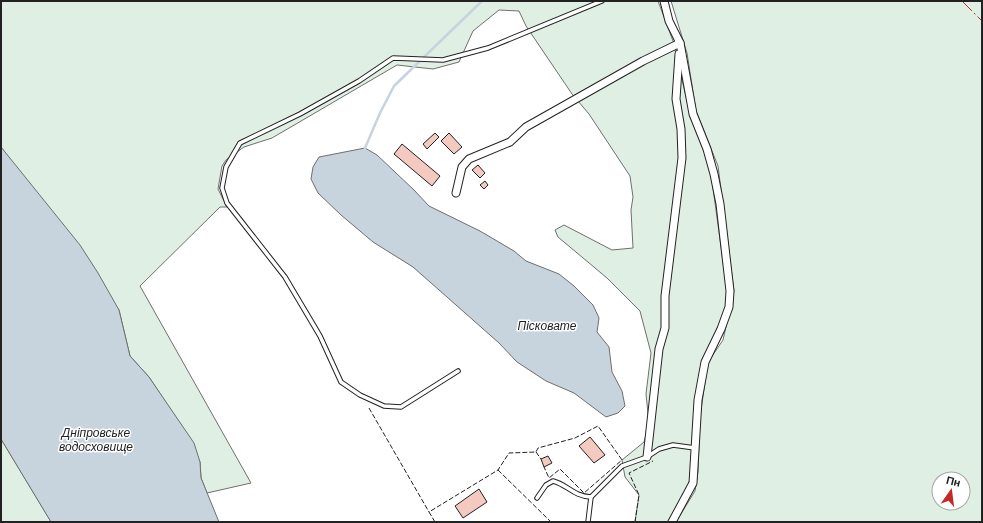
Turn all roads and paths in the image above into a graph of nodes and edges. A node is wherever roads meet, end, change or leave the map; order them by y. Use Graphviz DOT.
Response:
graph roads {
  1 [pos="602,1"];
  2 [pos="664,1"];
  3 [pos="680,44"];
  4 [pos="456,193"];
  5 [pos="458,371"];
  6 [pos="695,448"];
  7 [pos="647,457"];
  8 [pos="591,497"];
  9 [pos="537,498"];
  10 [pos="588,522"];
  11 [pos="672,522"];
  1 -- 5 [label="lane"];
  2 -- 3 [label="street"];
  3 -- 4 [label="street"];
  3 -- 6 [label="street"];
  3 -- 7 [label="street"];
  6 -- 7 [label="lane"];
  6 -- 11 [label="street"];
  7 -- 8 [label="lane"];
  8 -- 9 [label="lane"];
  8 -- 10 [label="lane"];
}
